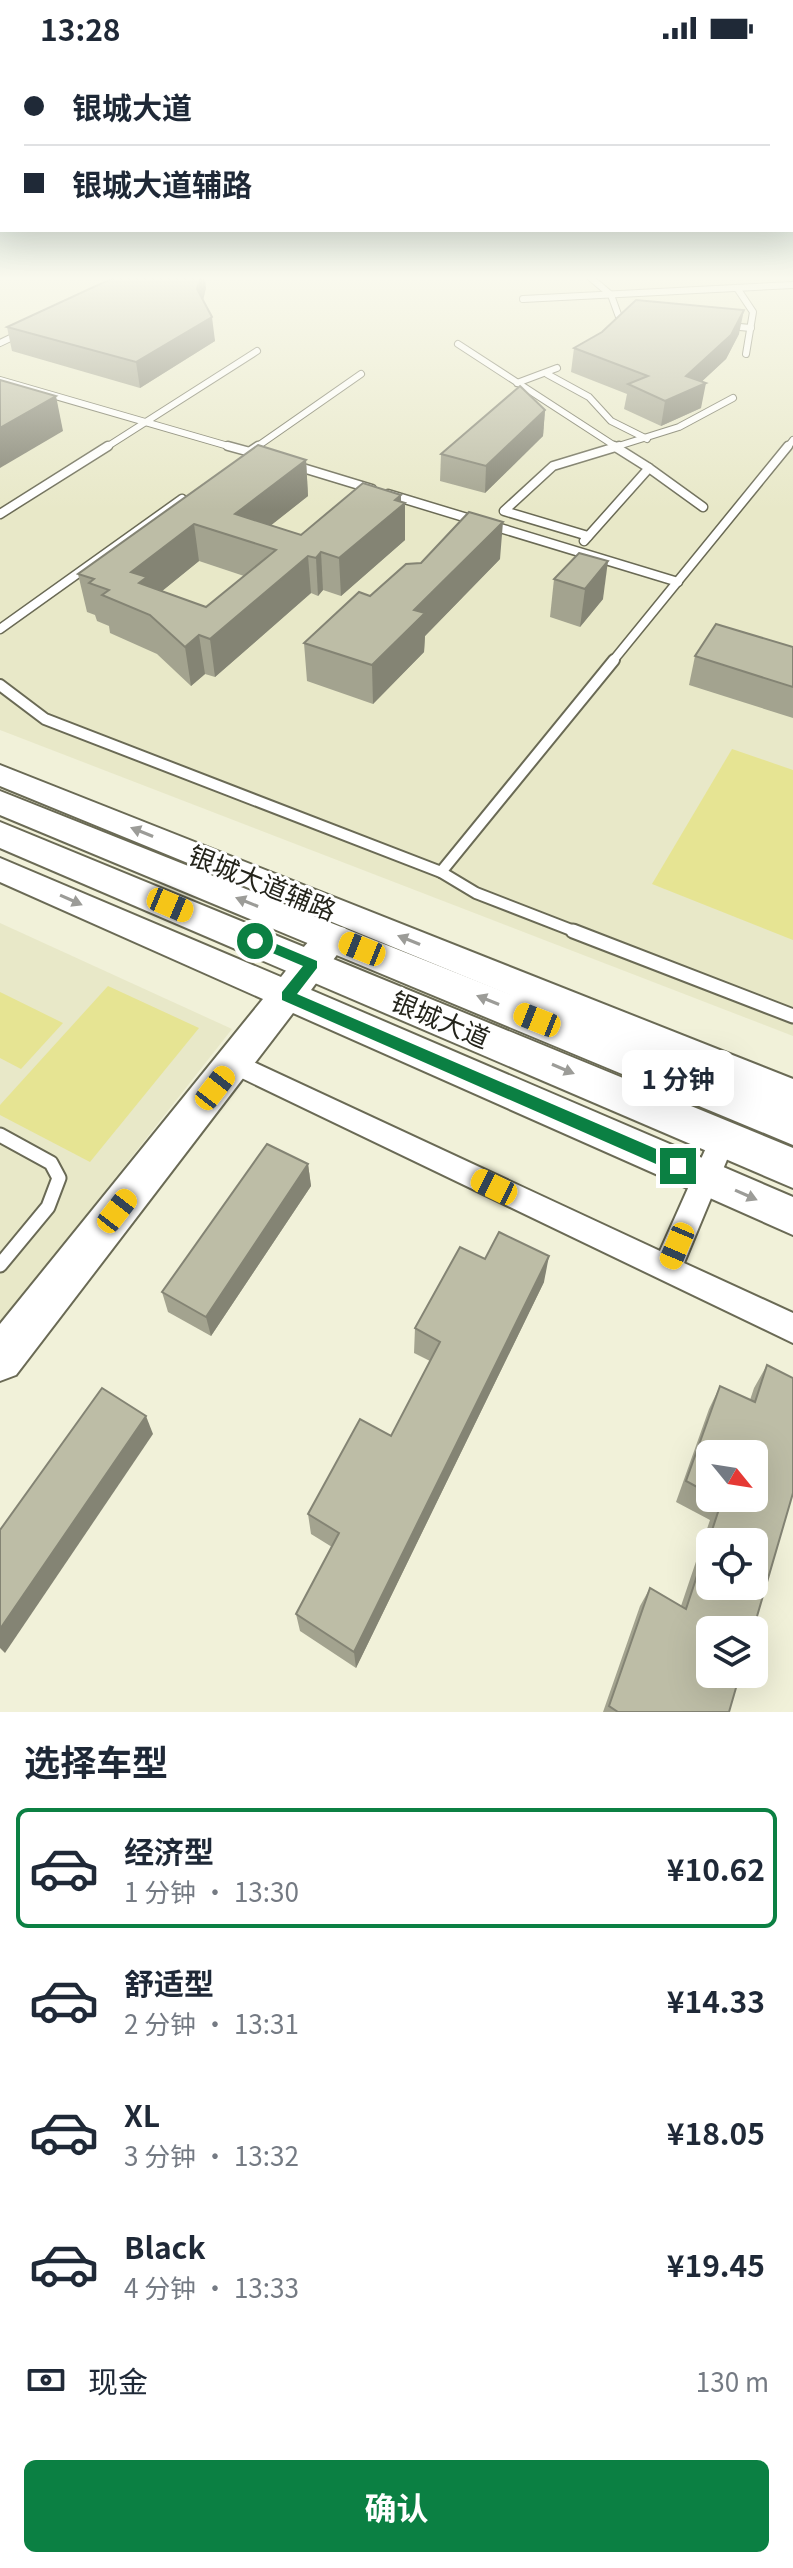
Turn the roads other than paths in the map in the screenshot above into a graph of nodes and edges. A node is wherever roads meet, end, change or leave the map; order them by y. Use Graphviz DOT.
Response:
graph roads {
  1 [pos="250,355"];
  2 [pos="475,355"];
  3 [pos="557,368"];
  4 [pos="361,374"];
  5 [pos="547,374"];
  6 [pos="0,380"];
  7 [pos="517,383"];
  8 [pos="733,398"];
  9 [pos="145,423"];
  10 [pos="647,439"];
  11 [pos="793,440"];
  12 [pos="617,448"];
  13 [pos="250,452"];
  14 [pos="264,456"];
  15 [pos="237,461"];
  16 [pos="279,461"];
  17 [pos="649,468"];
  18 [pos="187,496"];
  19 [pos="703,507"];
  20 [pos="0,514"];
  21 [pos="588,536"];
  22 [pos="575,551"];
  23 [pos="678,582"];
  24 [pos="0,629"];
  25 [pos="0,685"];
  26 [pos="0,775"];
  27 [pos="0,802"];
  28 [pos="0,834"];
  29 [pos="0,869"];
  30 [pos="441,872"];
  31 [pos="322,951"];
  32 [pos="287,996"];
  33 [pos="793,1016"];
  34 [pos="234,1063"];
  35 [pos="793,1095"];
  36 [pos="793,1126"];
  37 [pos="0,1135"];
  38 [pos="723,1138"];
  39 [pos="793,1168"];
  40 [pos="706,1178"];
  41 [pos="793,1216"];
  42 [pos="0,1265"];
  43 [pos="667,1269"];
  44 [pos="793,1328"];
  45 [pos="0,1359"];
  1 -- 9 [label="lane"];
  2 -- 7 [label="lane"];
  3 -- 5 [label="lane"];
  4 -- 13 [label="lane"];
  5 -- 7 [label="lane"];
  5 -- 10 [label="lane"];
  6 -- 9 [label="lane"];
  7 -- 12 [label="lane"];
  8 -- 10 [label="lane"];
  9 -- 13 [label="lane"];
  9 -- 20 [label="lane"];
  10 -- 12 [label="lane"];
  11 -- 23 [label="lane"];
  12 -- 17 [label="lane"];
  12 -- 21 [label="lane"];
  13 -- 14 [label="lane"];
  13 -- 15 [label="lane"];
  16 -- 22 [label="lane"];
  17 -- 19 [label="lane"];
  17 -- 21 [label="lane"];
  18 -- 24 [label="lane"];
  21 -- 22 [label="lane"];
  22 -- 23 [label="lane"];
  23 -- 30 [label="lane"];
  25 -- 30 [label="lane"];
  35 -- 26 [label="street, 银城大道辅路, one-way"];
  31 -- 27 [label="main road, 银城大道, one-way"];
  28 -- 31 [label="main road, 银城大道"];
  29 -- 32 [label="street, one-way"];
  30 -- 33 [label="lane"];
  31 -- 32 [label="street"];
  36 -- 31 [label="main road, 银城大道, one-way"];
  31 -- 38 [label="main road, 银城大道, one-way"];
  32 -- 34 [label="street"];
  32 -- 40 [label="street"];
  34 -- 43 [label="street"];
  34 -- 45 [label="street"];
  37 -- 42 [label="lane"];
  38 -- 39 [label="main road, 银城大道"];
  38 -- 40 [label="street"];
  40 -- 41 [label="street, one-way"];
  40 -- 43 [label="street"];
  43 -- 44 [label="street"];
}
